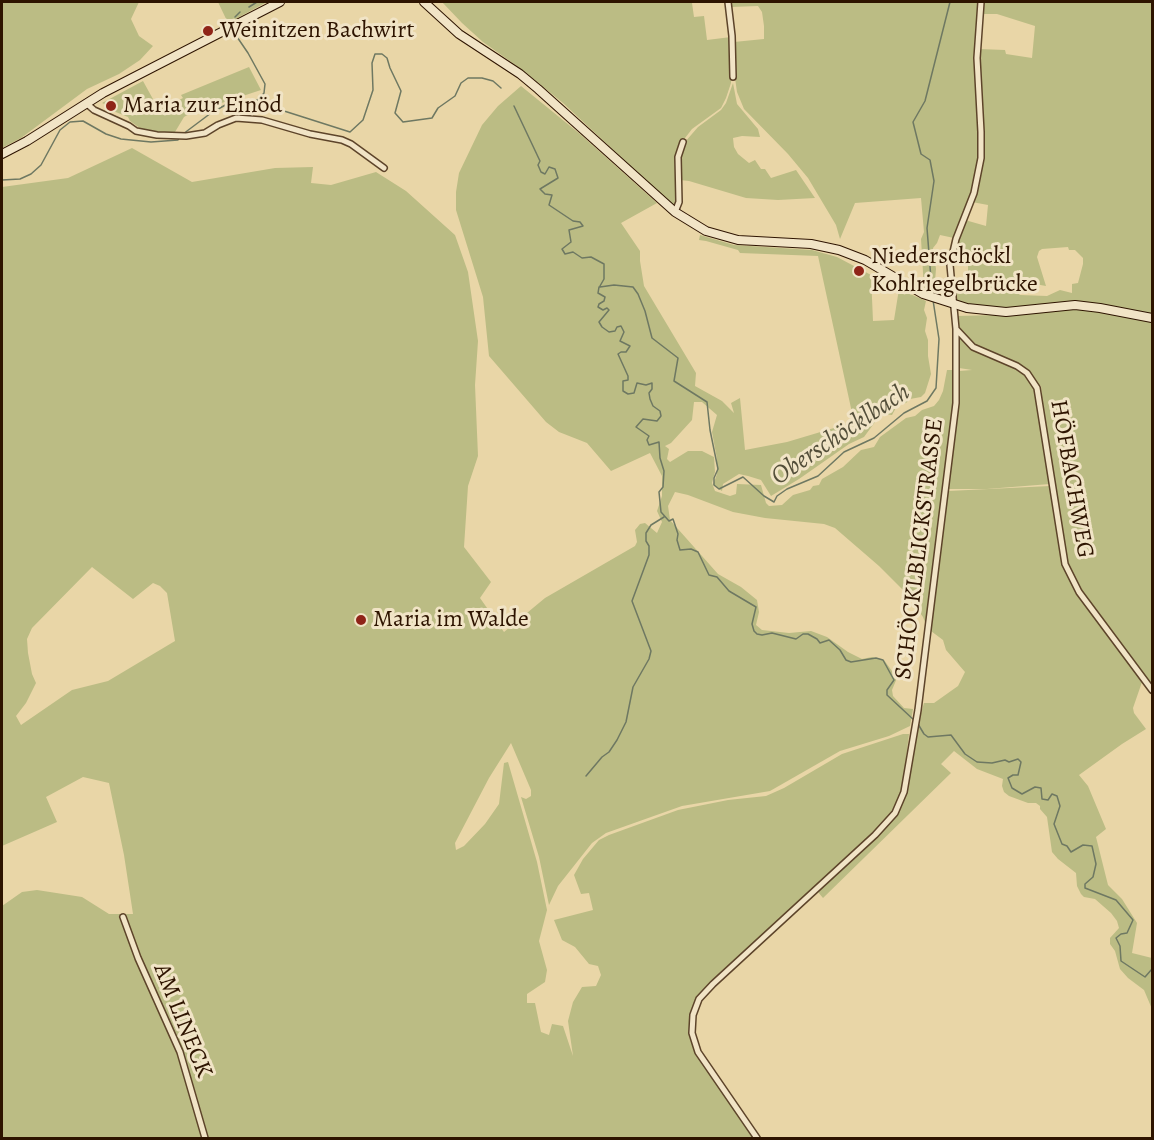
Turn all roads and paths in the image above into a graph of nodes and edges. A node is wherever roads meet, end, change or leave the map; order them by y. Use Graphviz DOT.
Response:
graph roads {
  1 [pos="280,2"];
  2 [pos="424,2"];
  3 [pos="728,2"];
  4 [pos="981,2"];
  5 [pos="733,77"];
  6 [pos="86,103"];
  7 [pos="683,142"];
  8 [pos="2,154"];
  9 [pos="384,168"];
  10 [pos="675,212"];
  11 [pos="953,305"];
  12 [pos="1152,318"];
  13 [pos="956,329"];
  14 [pos="1152,690"];
  15 [pos="123,917"];
  16 [pos="205,1138"];
  17 [pos="757,1138"];
  1 -- 6 [label="main road"];
  2 -- 10 [label="main road"];
  3 -- 5 [label="street"];
  4 -- 11 [label="street, SCHÖCKLBLICKSTRASSE"];
  6 -- 8 [label="main road"];
  6 -- 9 [label="street"];
  7 -- 10 [label="street"];
  10 -- 11 [label="main road"];
  11 -- 12 [label="main road"];
  11 -- 13 [label="street, SCHÖCKLBLICKSTRASSE"];
  13 -- 14 [label="street, HÖFBACHWEG"];
  13 -- 17 [label="street, SCHÖCKLBLICKSTRASSE"];
  15 -- 16 [label="street, AM LINECK"];
}
